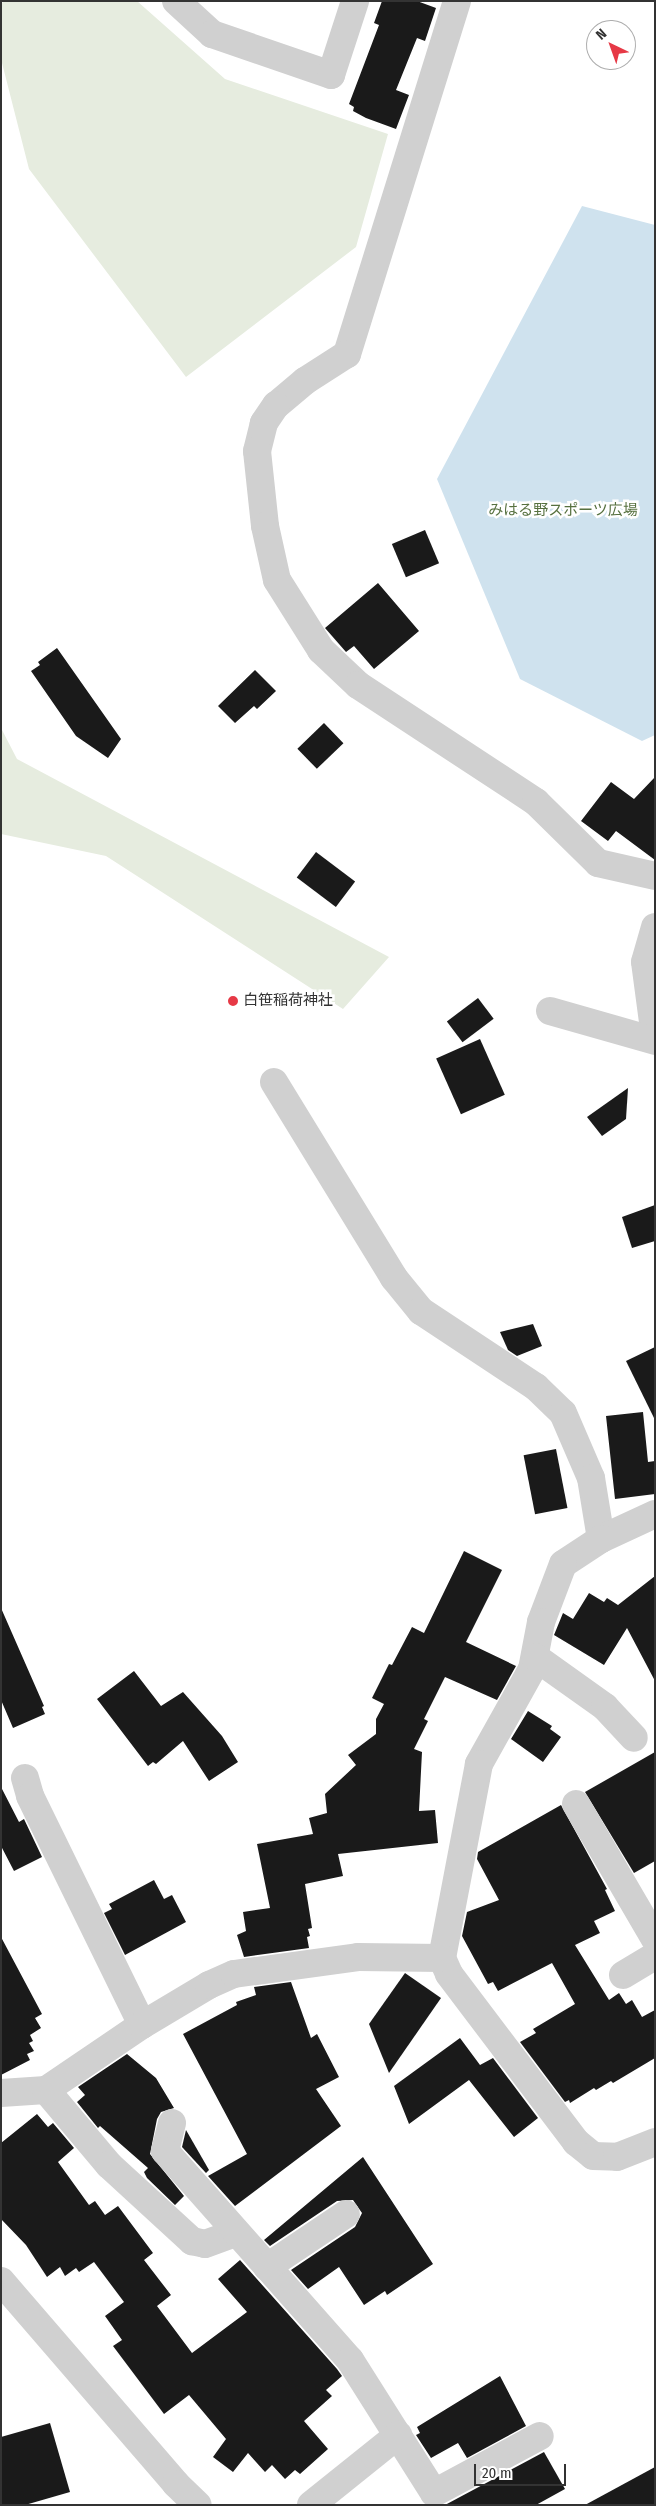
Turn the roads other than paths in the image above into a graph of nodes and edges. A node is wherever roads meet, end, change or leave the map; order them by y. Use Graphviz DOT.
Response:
graph roads {
  1 [pos="176,1"];
  2 [pos="355,1"];
  3 [pos="457,1"];
  4 [pos="655,876"];
  5 [pos="655,927"];
  6 [pos="550,1011"];
  7 [pos="655,1039"];
  8 [pos="274,1082"];
  9 [pos="655,1514"];
  10 [pos="601,1539"];
  11 [pos="535,1657"];
  12 [pos="634,1738"];
  13 [pos="25,1778"];
  14 [pos="576,1804"];
  15 [pos="650,1921"];
  16 [pos="655,1956"];
  17 [pos="442,1958"];
  18 [pos="623,1975"];
  19 [pos="142,2025"];
  20 [pos="46,2090"];
  21 [pos="1,2093"];
  22 [pos="172,2123"];
  23 [pos="655,2142"];
  24 [pos="346,2214"];
  25 [pos="236,2233"];
  26 [pos="267,2267"];
  27 [pos="1,2280"];
  28 [pos="398,2435"];
  29 [pos="540,2436"];
  30 [pos="436,2499"];
  31 [pos="198,2505"];
  32 [pos="311,2505"];
  1 -- 2 [label="street"];
  3 -- 4 [label="street"];
  5 -- 7 [label="street"];
  6 -- 7 [label="street"];
  8 -- 10 [label="street"];
  9 -- 10 [label="street"];
  10 -- 11 [label="street"];
  11 -- 12 [label="street"];
  11 -- 17 [label="street"];
  13 -- 19 [label="street"];
  14 -- 15 [label="street"];
  16 -- 18 [label="street"];
  17 -- 19 [label="street"];
  17 -- 23 [label="street"];
  19 -- 20 [label="street"];
  20 -- 21 [label="street"];
  20 -- 25 [label="street"];
  22 -- 25 [label="street"];
  24 -- 26 [label="street"];
  25 -- 26 [label="street"];
  26 -- 28 [label="street"];
  27 -- 31 [label="street"];
  28 -- 30 [label="street"];
  28 -- 32 [label="street"];
  29 -- 30 [label="street"];
}
